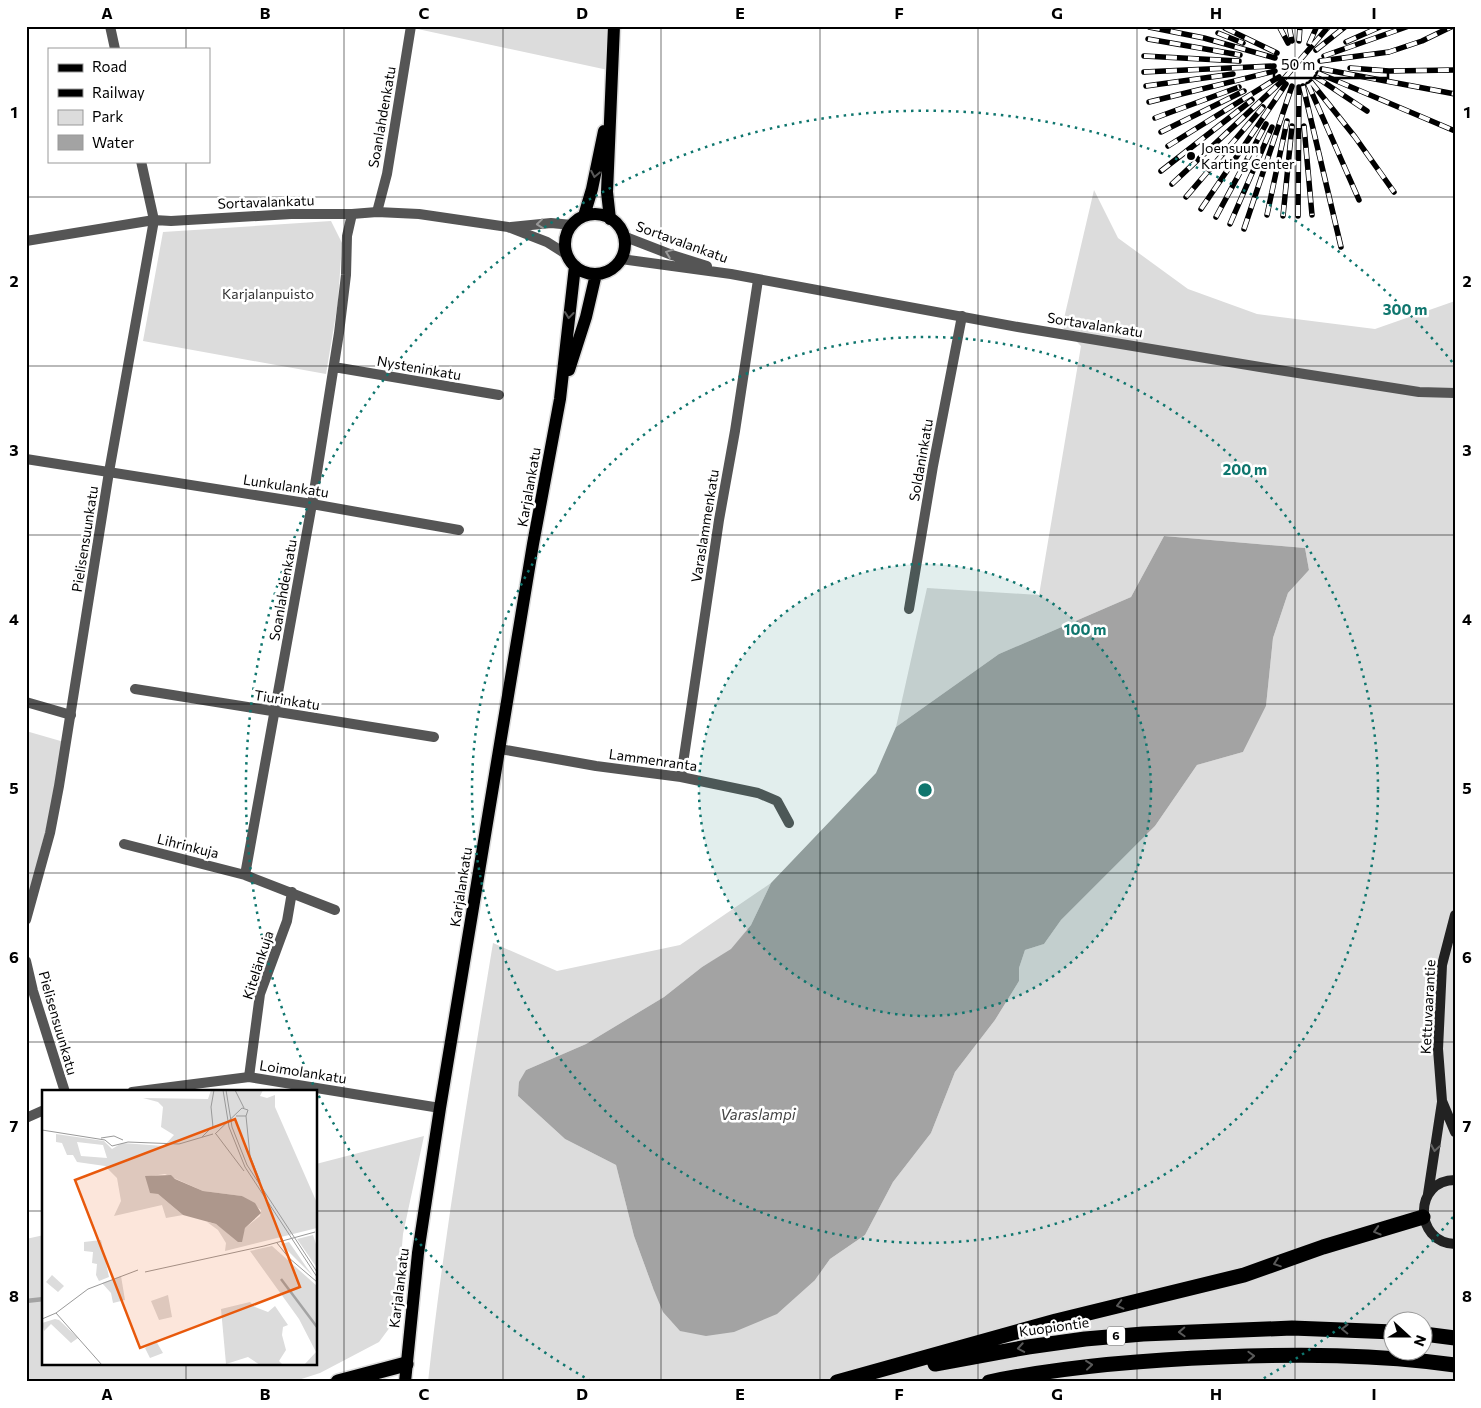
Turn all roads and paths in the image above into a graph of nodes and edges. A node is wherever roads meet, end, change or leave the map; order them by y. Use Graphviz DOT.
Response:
graph roads {
  1 [pos="110,26"];
  2 [pos="411,26"];
  3 [pos="614,26"];
  4 [pos="116,48"];
  5 [pos="612,92"];
  6 [pos="141,162"];
  7 [pos="377,212"];
  8 [pos="352,214"];
  9 [pos="584,216"];
  10 [pos="610,219"];
  11 [pos="154,220"];
  12 [pos="572,225"];
  13 [pos="508,227"];
  14 [pos="623,236"];
  15 [pos="26,240"];
  16 [pos="566,254"];
  17 [pos="621,259"];
  18 [pos="575,266"];
  19 [pos="596,274"];
  20 [pos="731,274"];
  21 [pos="758,280"];
  22 [pos="962,316"];
  23 [pos="334,367"];
  24 [pos="1455,393"];
  25 [pos="499,395"];
  26 [pos="560,399"];
  27 [pos="26,459"];
  28 [pos="109,472"];
  29 [pos="312,504"];
  30 [pos="459,530"];
  31 [pos="909,609"];
  32 [pos="135,689"];
  33 [pos="26,702"];
  34 [pos="275,712"];
  35 [pos="71,715"];
  36 [pos="434,737"];
  37 [pos="500,749"];
  38 [pos="681,777"];
  39 [pos="789,823"];
  40 [pos="124,844"];
  41 [pos="246,875"];
  42 [pos="292,892"];
  43 [pos="335,910"];
  44 [pos="1455,915"];
  45 [pos="26,920"];
  46 [pos="26,961"];
  47 [pos="249,1078"];
  48 [pos="64,1090"];
  49 [pos="149,1090"];
  50 [pos="1442,1101"];
  51 [pos="440,1108"];
  52 [pos="42,1111"];
  53 [pos="26,1118"];
  54 [pos="1455,1132"];
  55 [pos="1455,1180"];
  56 [pos="1428,1195"];
  57 [pos="1423,1218"];
  58 [pos="1454,1246"];
  59 [pos="1384,1332"];
  60 [pos="1434,1335"];
  61 [pos="1455,1338"];
  62 [pos="406,1364"];
  63 [pos="1455,1364"];
  64 [pos="338,1382"];
  65 [pos="405,1382"];
  66 [pos="837,1382"];
  67 [pos="842,1382"];
  68 [pos="989,1382"];
  1 -- 4 [label="street"];
  2 -- 7 [label="street, Soanlahdenkatu"];
  3 -- 5 [label="main road"];
  5 -- 9 [label="main road, one-way"];
  5 -- 10 [label="main road"];
  6 -- 11 [label="street, Pielisensuunkatu"];
  7 -- 8 [label="street, Sortavalankatu"];
  7 -- 13 [label="street, Sortavalankatu"];
  8 -- 11 [label="street, Sortavalankatu"];
  8 -- 23 [label="street, Soanlahdenkatu"];
  9 -- 10 [label="main road"];
  9 -- 12 [label="main road"];
  10 -- 14 [label="main road"];
  11 -- 15 [label="street, Sortavalankatu"];
  11 -- 28 [label="street, Pielisensuunkatu"];
  12 -- 13 [label="street, Sortavalankatu, one-way"];
  12 -- 16 [label="main road"];
  13 -- 16 [label="street, Sortavalankatu"];
  14 -- 17 [label="main road"];
  20 -- 14 [label="street, Sortavalankatu, one-way"];
  16 -- 18 [label="main road"];
  17 -- 19 [label="main road"];
  17 -- 20 [label="street, Sortavalankatu"];
  18 -- 19 [label="main road"];
  18 -- 26 [label="main road, Karjalankatu, one-way"];
  19 -- 26 [label="main road, Karjalankatu"];
  20 -- 21 [label="street, Sortavalankatu"];
  21 -- 22 [label="street, Sortavalankatu"];
  21 -- 38 [label="street, Varaslammenkatu"];
  22 -- 24 [label="street, Sortavalankatu"];
  22 -- 31 [label="street, Soldaninkatu"];
  23 -- 25 [label="street, Nysteninkatu"];
  23 -- 29 [label="street, Soanlahdenkatu"];
  26 -- 37 [label="main road, Karjalankatu"];
  27 -- 28 [label="street, Lunkulankatu"];
  28 -- 29 [label="street, Lunkulankatu"];
  28 -- 35 [label="street, Pielisensuunkatu"];
  29 -- 30 [label="street, Lunkulankatu"];
  29 -- 34 [label="street, Soanlahdenkatu"];
  32 -- 34 [label="street, Tiurinkatu"];
  33 -- 35 [label="street"];
  34 -- 36 [label="street, Tiurinkatu"];
  34 -- 41 [label="street, Soanlahdenkatu"];
  35 -- 45 [label="street, Pielisensuunkatu"];
  37 -- 38 [label="street, Lammenranta"];
  37 -- 51 [label="main road, Karjalankatu"];
  38 -- 39 [label="street, Lammenranta"];
  40 -- 41 [label="street, Lihrinkuja"];
  41 -- 42 [label="street"];
  42 -- 43 [label="street"];
  42 -- 47 [label="street, Kitelänkuja"];
  44 -- 50 [label="main road, Kettuvaarantie"];
  46 -- 48 [label="street, Pielisensuunkatu"];
  47 -- 49 [label="street, Loimolankatu"];
  47 -- 51 [label="street, Loimolankatu"];
  50 -- 54 [label="main road, Kettuvaarantie"];
  50 -- 56 [label="main road, Kettuvaarantie, one-way"];
  51 -- 62 [label="main road, Karjalankatu"];
  52 -- 53 [label="street"];
  55 -- 56 [label="main road"];
  56 -- 57 [label="main road, Kettuvaarantie"];
  57 -- 58 [label="main road"];
  57 -- 66 [label="highway, one-way"];
  59 -- 67 [label="highway, Kuopiontie / 6, one-way"];
  60 -- 61 [label="highway"];
  62 -- 64 [label="highway"];
  62 -- 65 [label="main road, Karjalankatu"];
  68 -- 63 [label="highway, 6, one-way"];
}
